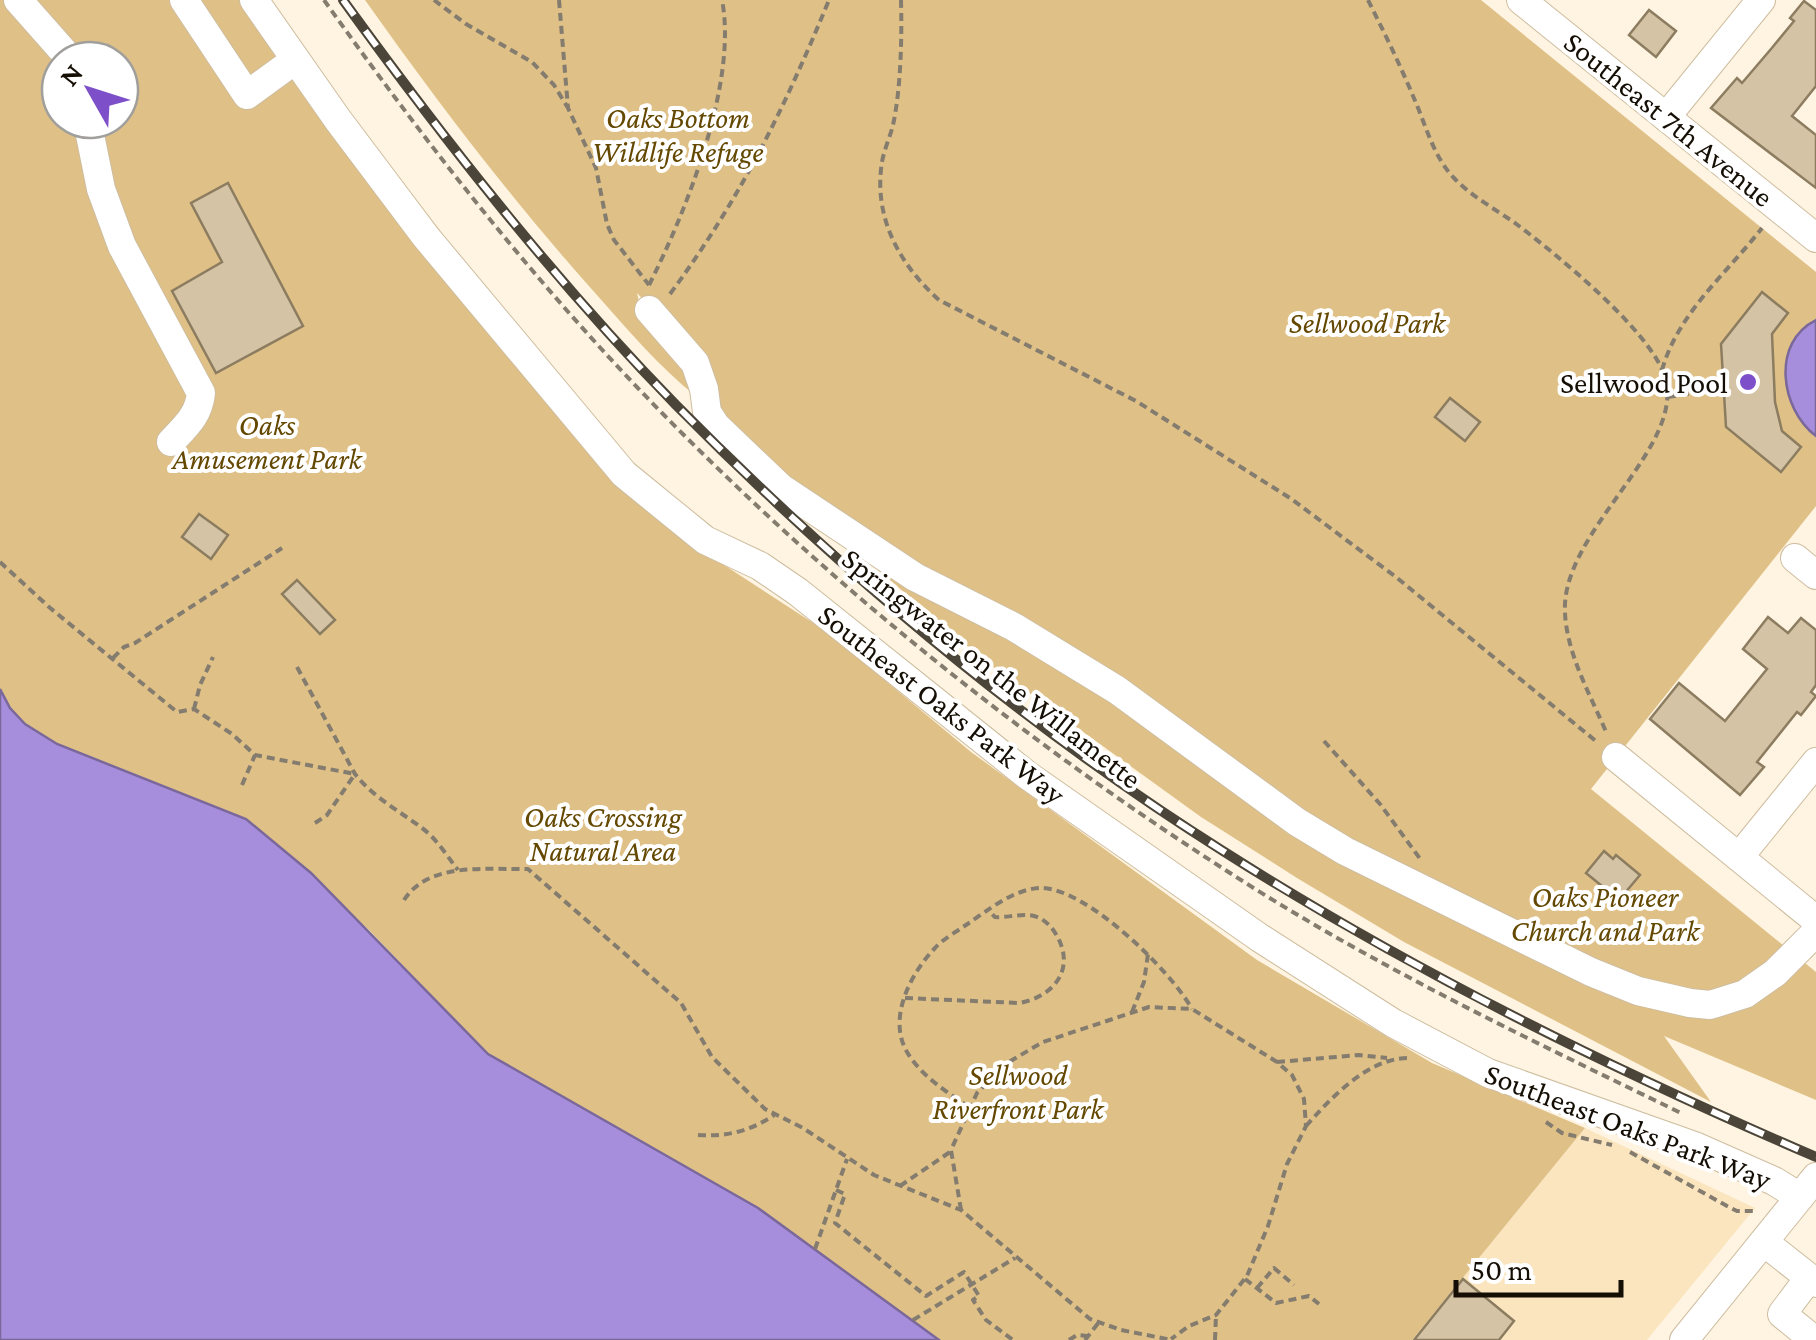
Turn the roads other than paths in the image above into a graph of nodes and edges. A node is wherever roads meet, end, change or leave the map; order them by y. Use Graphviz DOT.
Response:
graph roads {
  1 [pos="18,0"];
  2 [pos="184,0"];
  3 [pos="254,0"];
  4 [pos="1522,0"];
  5 [pos="1761,0"];
  6 [pos="56,40"];
  7 [pos="295,60"];
  8 [pos="1666,117"];
  9 [pos="91,140"];
  10 [pos="1816,238"];
  11 [pos="649,298"];
  12 [pos="171,442"];
  13 [pos="1616,757"];
  14 [pos="1816,762"];
  15 [pos="1739,857"];
  16 [pos="1816,920"];
  17 [pos="1816,932"];
  18 [pos="1800,1197"];
  19 [pos="1764,1242"];
  20 [pos="1813,1281"];
  21 [pos="1684,1340"];
  22 [pos="1814,1340"];
  1 -- 6 [label="street"];
  2 -- 7 [label="street"];
  3 -- 7 [label="street, Southeast Oaks Park Way"];
  4 -- 8 [label="street, Southeast 7th Avenue"];
  5 -- 8 [label="street"];
  7 -- 18 [label="street, Southeast Oaks Park Way"];
  8 -- 10 [label="street, Southeast 7th Avenue"];
  9 -- 12 [label="street"];
  11 -- 17 [label="street"];
  13 -- 15 [label="street"];
  14 -- 15 [label="street"];
  15 -- 16 [label="street"];
  18 -- 19 [label="street"];
  19 -- 20 [label="street"];
  19 -- 21 [label="street"];
  20 -- 22 [label="street"];
}
